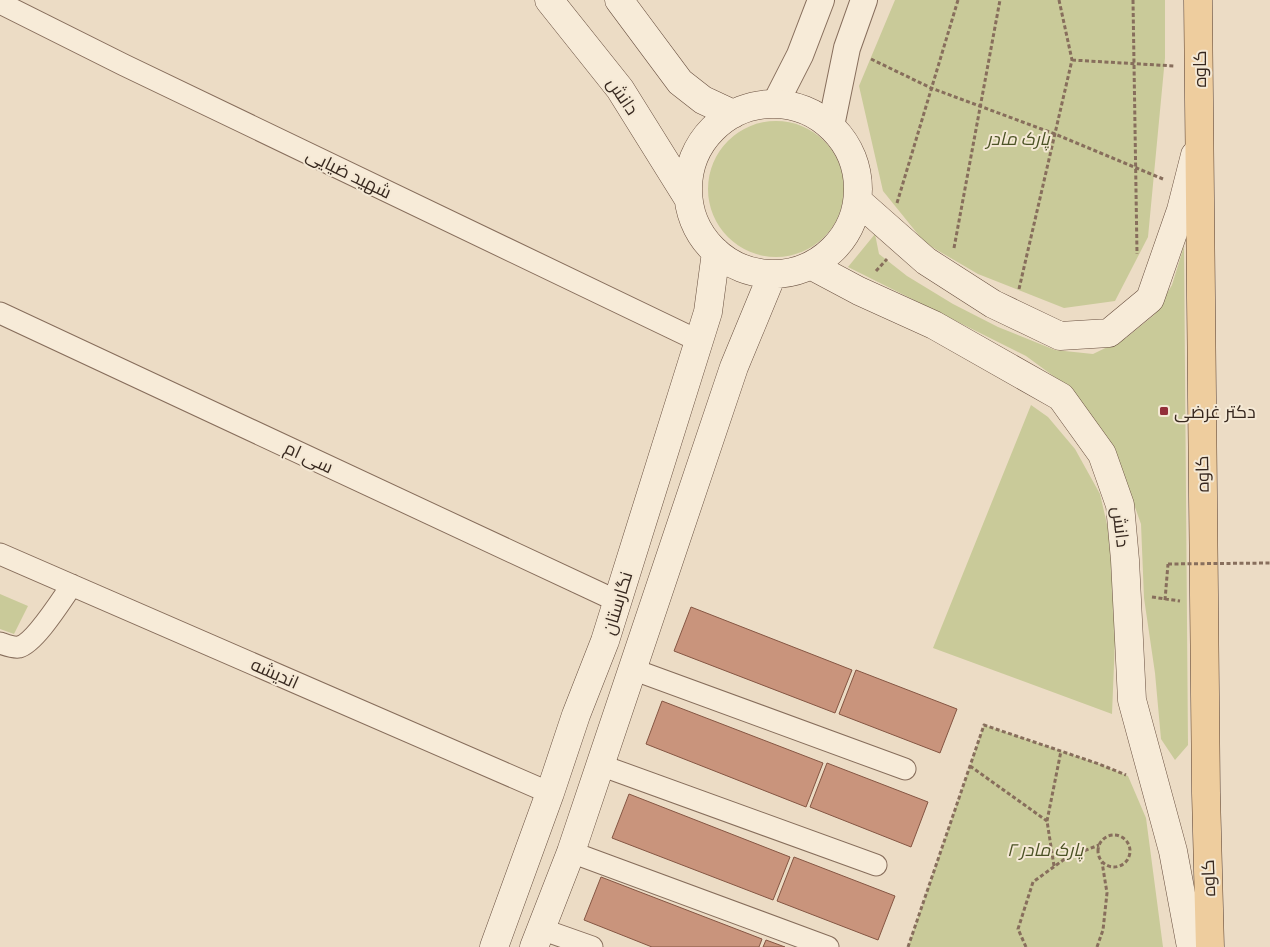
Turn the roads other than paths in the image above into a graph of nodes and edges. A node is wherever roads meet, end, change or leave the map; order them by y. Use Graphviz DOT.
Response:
graph roads {
  1 [pos="549,0"];
  2 [pos="619,0"];
  3 [pos="821,0"];
  4 [pos="864,0"];
  5 [pos="1198,0"];
  6 [pos="0,3"];
  7 [pos="775,104"];
  8 [pos="733,114"];
  9 [pos="831,126"];
  10 [pos="1198,142"];
  11 [pos="688,198"];
  12 [pos="858,201"];
  13 [pos="716,252"];
  14 [pos="812,266"];
  15 [pos="772,275"];
  16 [pos="0,313"];
  17 [pos="699,341"];
  18 [pos="0,554"];
  19 [pos="72,585"];
  20 [pos="617,601"];
  21 [pos="0,643"];
  22 [pos="632,669"];
  23 [pos="600,766"];
  24 [pos="905,769"];
  25 [pos="550,793"];
  26 [pos="571,852"];
  27 [pos="876,865"];
  28 [pos="537,938"];
  29 [pos="494,947"];
  30 [pos="592,947"];
  31 [pos="828,947"];
  32 [pos="1191,947"];
  33 [pos="1210,947"];
  1 -- 11 [label="main road, دانش"];
  2 -- 8 [label="main road"];
  3 -- 7 [label="street"];
  4 -- 9 [label="street"];
  5 -- 10 [label="main road, کاوه"];
  6 -- 17 [label="street, شهید ضیایی"];
  7 -- 8 [label="main road"];
  7 -- 9 [label="main road"];
  8 -- 11 [label="main road"];
  9 -- 12 [label="main road"];
  10 -- 12 [label="main road"];
  10 -- 33 [label="main road, کاوه"];
  11 -- 13 [label="main road"];
  12 -- 14 [label="main road"];
  13 -- 15 [label="main road"];
  13 -- 17 [label="main road, نگارستان"];
  14 -- 15 [label="main road"];
  14 -- 32 [label="main road, دانش"];
  15 -- 22 [label="main road, نگارستان"];
  16 -- 20 [label="street, سی ام"];
  17 -- 20 [label="main road, نگارستان"];
  18 -- 19 [label="street, اندیشه"];
  19 -- 21 [label="street"];
  19 -- 25 [label="street, اندیشه"];
  20 -- 25 [label="main road, نگارستان"];
  22 -- 23 [label="main road, نگارستان"];
  22 -- 24 [label="street"];
  23 -- 26 [label="main road, نگارستان"];
  23 -- 27 [label="street"];
  25 -- 29 [label="main road, نگارستان"];
  26 -- 28 [label="main road, نگارستان"];
  26 -- 31 [label="street"];
  28 -- 30 [label="street"];
}
